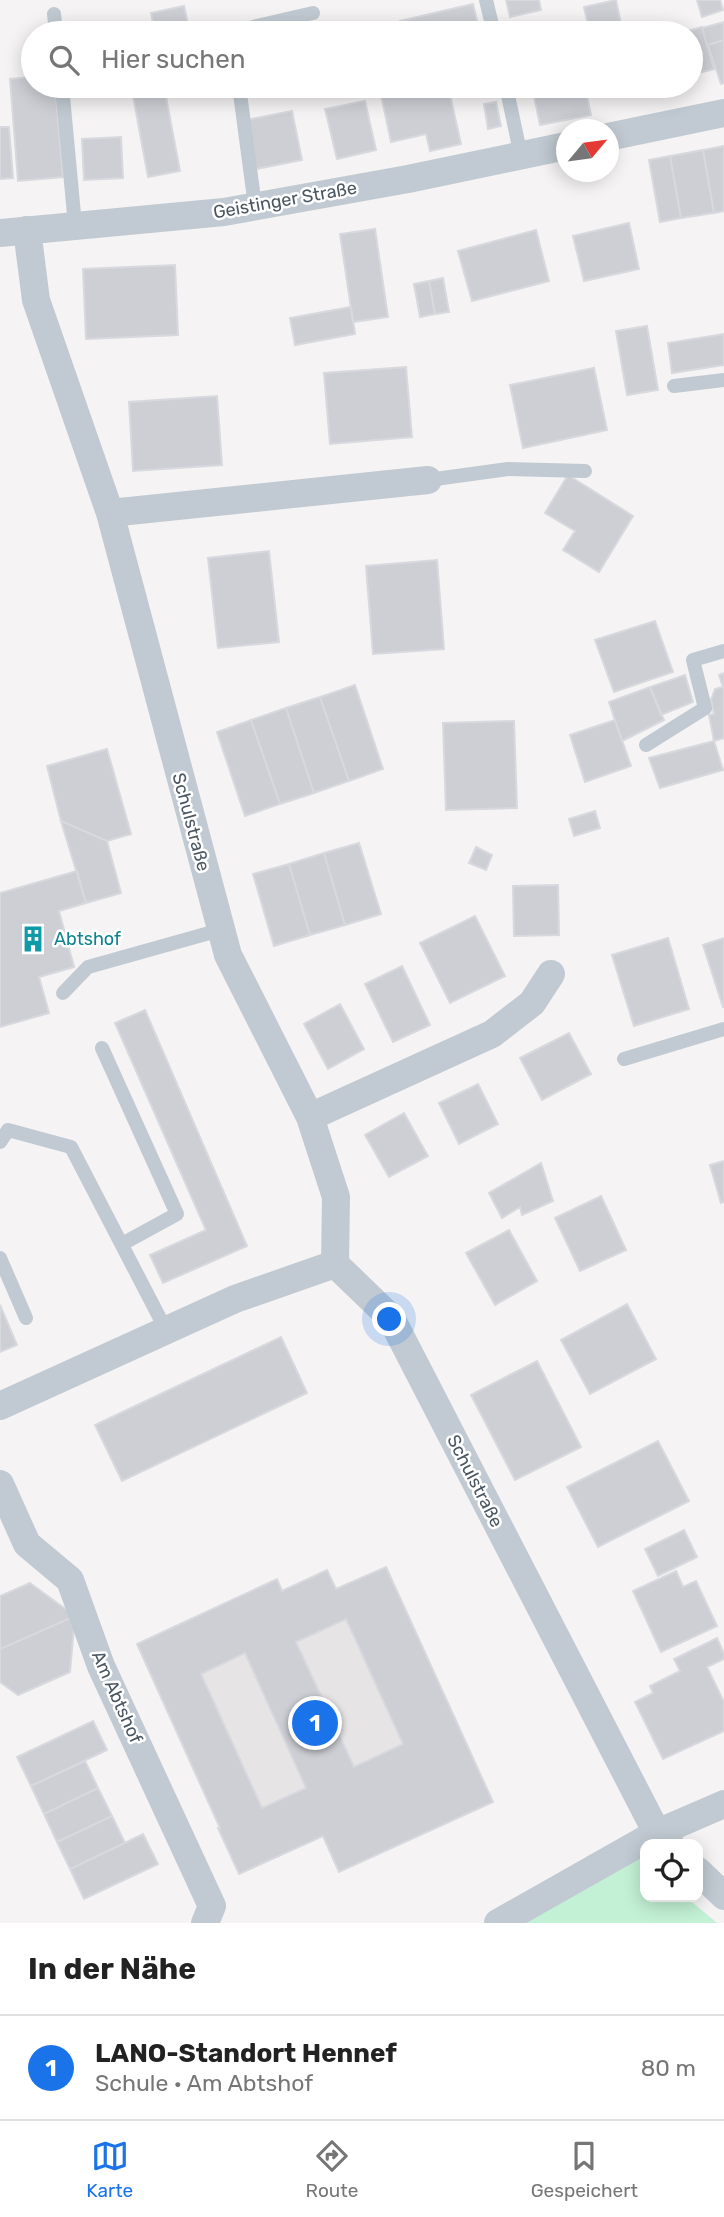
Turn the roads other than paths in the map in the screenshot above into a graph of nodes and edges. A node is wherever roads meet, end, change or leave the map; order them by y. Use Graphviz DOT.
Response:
graph roads {
  1 [pos="486,0"];
  2 [pos="54,13"];
  3 [pos="313,13"];
  4 [pos="55,21"];
  5 [pos="279,21"];
  6 [pos="491,21"];
  7 [pos="63,98"];
  8 [pos="241,98"];
  9 [pos="509,98"];
  10 [pos="724,113"];
  11 [pos="619,135"];
  12 [pos="556,148"];
  13 [pos="521,156"];
  14 [pos="255,206"];
  15 [pos="75,225"];
  16 [pos="14,232"];
  17 [pos="724,380"];
  18 [pos="674,386"];
  19 [pos="585,471"];
  20 [pos="428,480"];
  21 [pos="110,513"];
  22 [pos="724,651"];
  23 [pos="646,746"];
  24 [pos="220,930"];
  25 [pos="551,974"];
  26 [pos="63,993"];
  27 [pos="724,1029"];
  28 [pos="102,1048"];
  29 [pos="624,1059"];
  30 [pos="310,1117"];
  31 [pos="0,1142"];
  32 [pos="122,1244"];
  33 [pos="0,1258"];
  34 [pos="335,1265"];
  35 [pos="26,1318"];
  36 [pos="166,1330"];
  37 [pos="0,1406"];
  38 [pos="0,1484"];
  39 [pos="724,1804"];
  40 [pos="663,1838"];
  41 [pos="703,1876"];
  42 [pos="724,1896"];
  43 [pos="205,1923"];
  44 [pos="498,1923"];
  1 -- 6 [label="lane"];
  2 -- 4 [label="lane"];
  3 -- 5 [label="lane"];
  7 -- 15 [label="lane"];
  8 -- 14 [label="lane"];
  9 -- 13 [label="lane"];
  10 -- 11 [label="street"];
  12 -- 13 [label="street, Geistinger Straße"];
  13 -- 14 [label="street, Geistinger Straße"];
  14 -- 15 [label="street, Geistinger Straße"];
  15 -- 16 [label="street, Geistinger Straße"];
  16 -- 21 [label="street, Schulstraße"];
  17 -- 18 [label="lane"];
  19 -- 20 [label="lane"];
  20 -- 21 [label="street"];
  21 -- 24 [label="street, Schulstraße"];
  22 -- 23 [label="lane"];
  24 -- 26 [label="lane"];
  24 -- 30 [label="street, Schulstraße"];
  25 -- 30 [label="street"];
  27 -- 29 [label="lane"];
  28 -- 32 [label="lane"];
  30 -- 34 [label="street, Schulstraße"];
  31 -- 32 [label="lane"];
  32 -- 36 [label="lane"];
  33 -- 35 [label="lane"];
  34 -- 36 [label="street"];
  34 -- 40 [label="street, Schulstraße"];
  36 -- 37 [label="street"];
  38 -- 43 [label="street, Am Abtshof"];
  39 -- 40 [label="street"];
  40 -- 44 [label="street"];
  41 -- 42 [label="street"];
}
